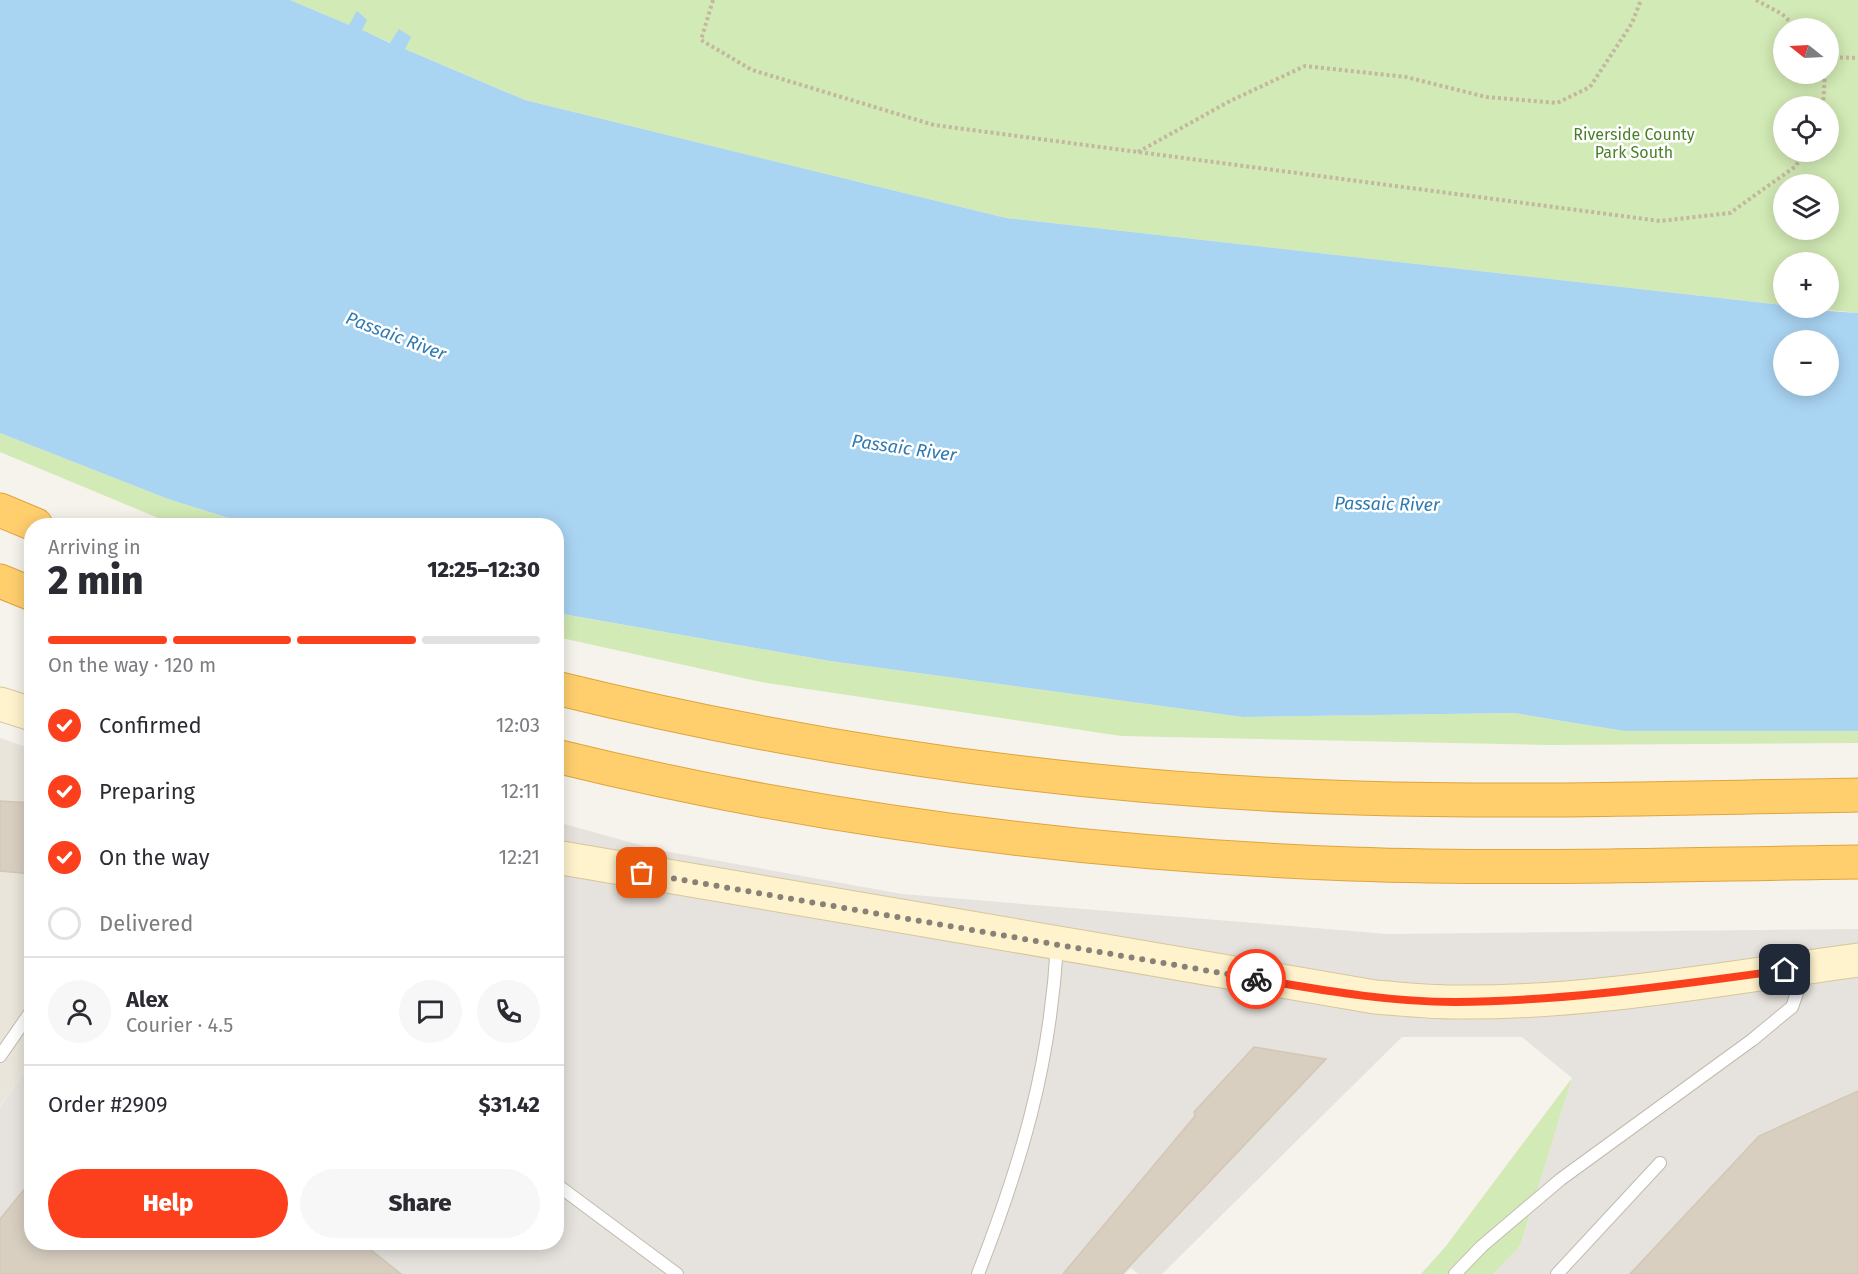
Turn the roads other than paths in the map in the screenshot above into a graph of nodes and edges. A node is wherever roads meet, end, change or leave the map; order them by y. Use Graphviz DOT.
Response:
graph roads {
  1 [pos="0,510"];
  2 [pos="24,520"];
  3 [pos="0,582"];
  4 [pos="24,591"];
  5 [pos="564,690"];
  6 [pos="0,704"];
  7 [pos="24,712"];
  8 [pos="564,758"];
  9 [pos="1858,795"];
  10 [pos="564,859"];
  11 [pos="1858,862"];
  12 [pos="1057,945"];
  13 [pos="1858,960"];
  14 [pos="1807,967"];
  15 [pos="24,1022"];
  16 [pos="0,1056"];
  17 [pos="1660,1163"];
  18 [pos="564,1190"];
  19 [pos="677,1274"];
  20 [pos="978,1274"];
  21 [pos="1455,1274"];
  22 [pos="1557,1274"];
  1 -- 2 [label="highway"];
  3 -- 4 [label="highway"];
  5 -- 9 [label="highway"];
  6 -- 7 [label="street"];
  8 -- 11 [label="highway"];
  10 -- 12 [label="street"];
  12 -- 14 [label="street"];
  12 -- 20 [label="lane"];
  13 -- 14 [label="street"];
  14 -- 21 [label="lane"];
  15 -- 16 [label="lane"];
  17 -- 22 [label="lane"];
  18 -- 19 [label="lane"];
}
